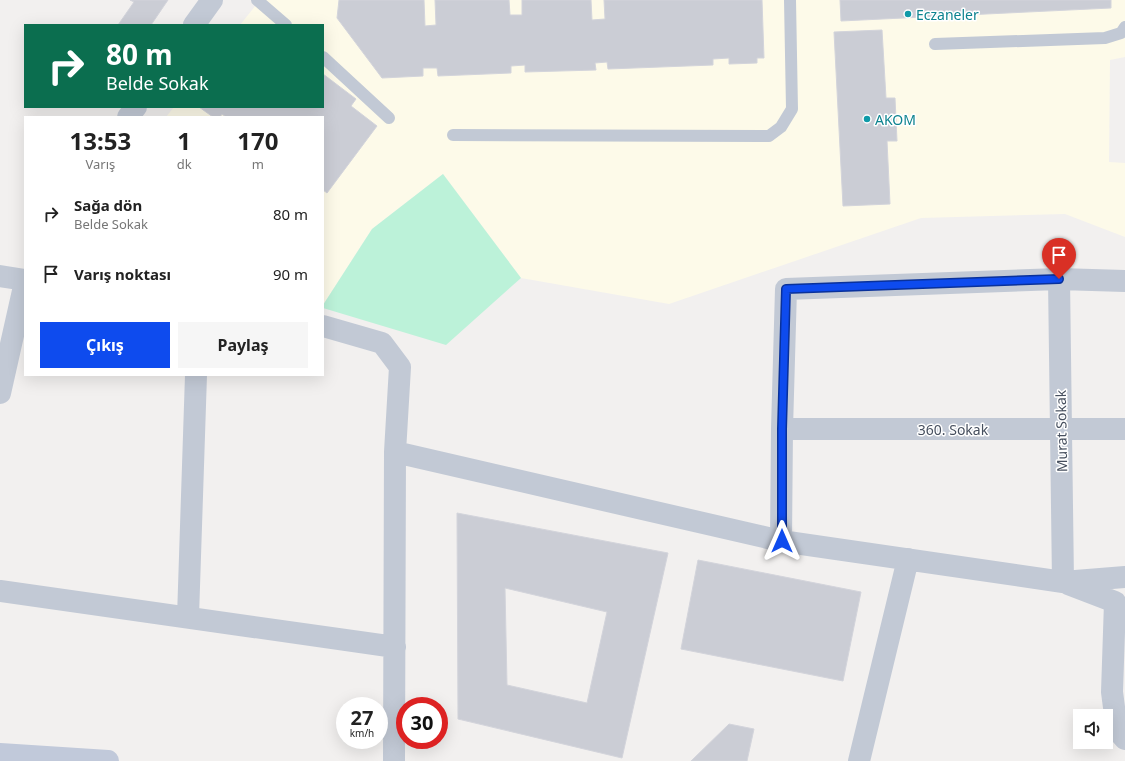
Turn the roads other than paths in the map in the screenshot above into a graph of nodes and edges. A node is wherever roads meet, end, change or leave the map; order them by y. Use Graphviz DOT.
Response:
graph roads {
  1 [pos="212,0"];
  2 [pos="257,0"];
  3 [pos="790,0"];
  4 [pos="195,24"];
  5 [pos="285,24"];
  6 [pos="1125,28"];
  7 [pos="935,44"];
  8 [pos="324,58"];
  9 [pos="135,108"];
  10 [pos="129,116"];
  11 [pos="389,118"];
  12 [pos="453,135"];
  13 [pos="0,276"];
  14 [pos="1059,279"];
  15 [pos="24,281"];
  16 [pos="1125,281"];
  17 [pos="24,285"];
  18 [pos="324,326"];
  19 [pos="196,376"];
  20 [pos="0,393"];
  21 [pos="782,429"];
  22 [pos="1061,429"];
  23 [pos="1125,429"];
  24 [pos="395,452"];
  25 [pos="782,541"];
  26 [pos="908,560"];
  27 [pos="1125,577"];
  28 [pos="1064,582"];
  29 [pos="0,591"];
  30 [pos="188,618"];
  31 [pos="396,647"];
  32 [pos="1125,739"];
  33 [pos="0,754"];
  34 [pos="108,761"];
  35 [pos="394,761"];
  36 [pos="859,761"];
  1 -- 4 [label="street"];
  2 -- 5 [label="lane"];
  3 -- 12 [label="lane"];
  6 -- 7 [label="lane"];
  8 -- 11 [label="lane"];
  9 -- 10 [label="street"];
  13 -- 15 [label="street"];
  14 -- 16 [label="street"];
  14 -- 21 [label="street"];
  14 -- 22 [label="street, Murat Sokak"];
  17 -- 20 [label="street"];
  18 -- 24 [label="street"];
  19 -- 30 [label="street"];
  21 -- 22 [label="street, 360. Sokak"];
  21 -- 25 [label="street"];
  22 -- 23 [label="street, 360. Sokak"];
  22 -- 28 [label="street, Murat Sokak"];
  24 -- 25 [label="street"];
  24 -- 31 [label="street"];
  25 -- 26 [label="street"];
  26 -- 28 [label="street"];
  26 -- 36 [label="street"];
  27 -- 28 [label="street"];
  28 -- 32 [label="street"];
  29 -- 30 [label="street"];
  30 -- 31 [label="street"];
  31 -- 35 [label="street"];
  33 -- 34 [label="main road"];
}
